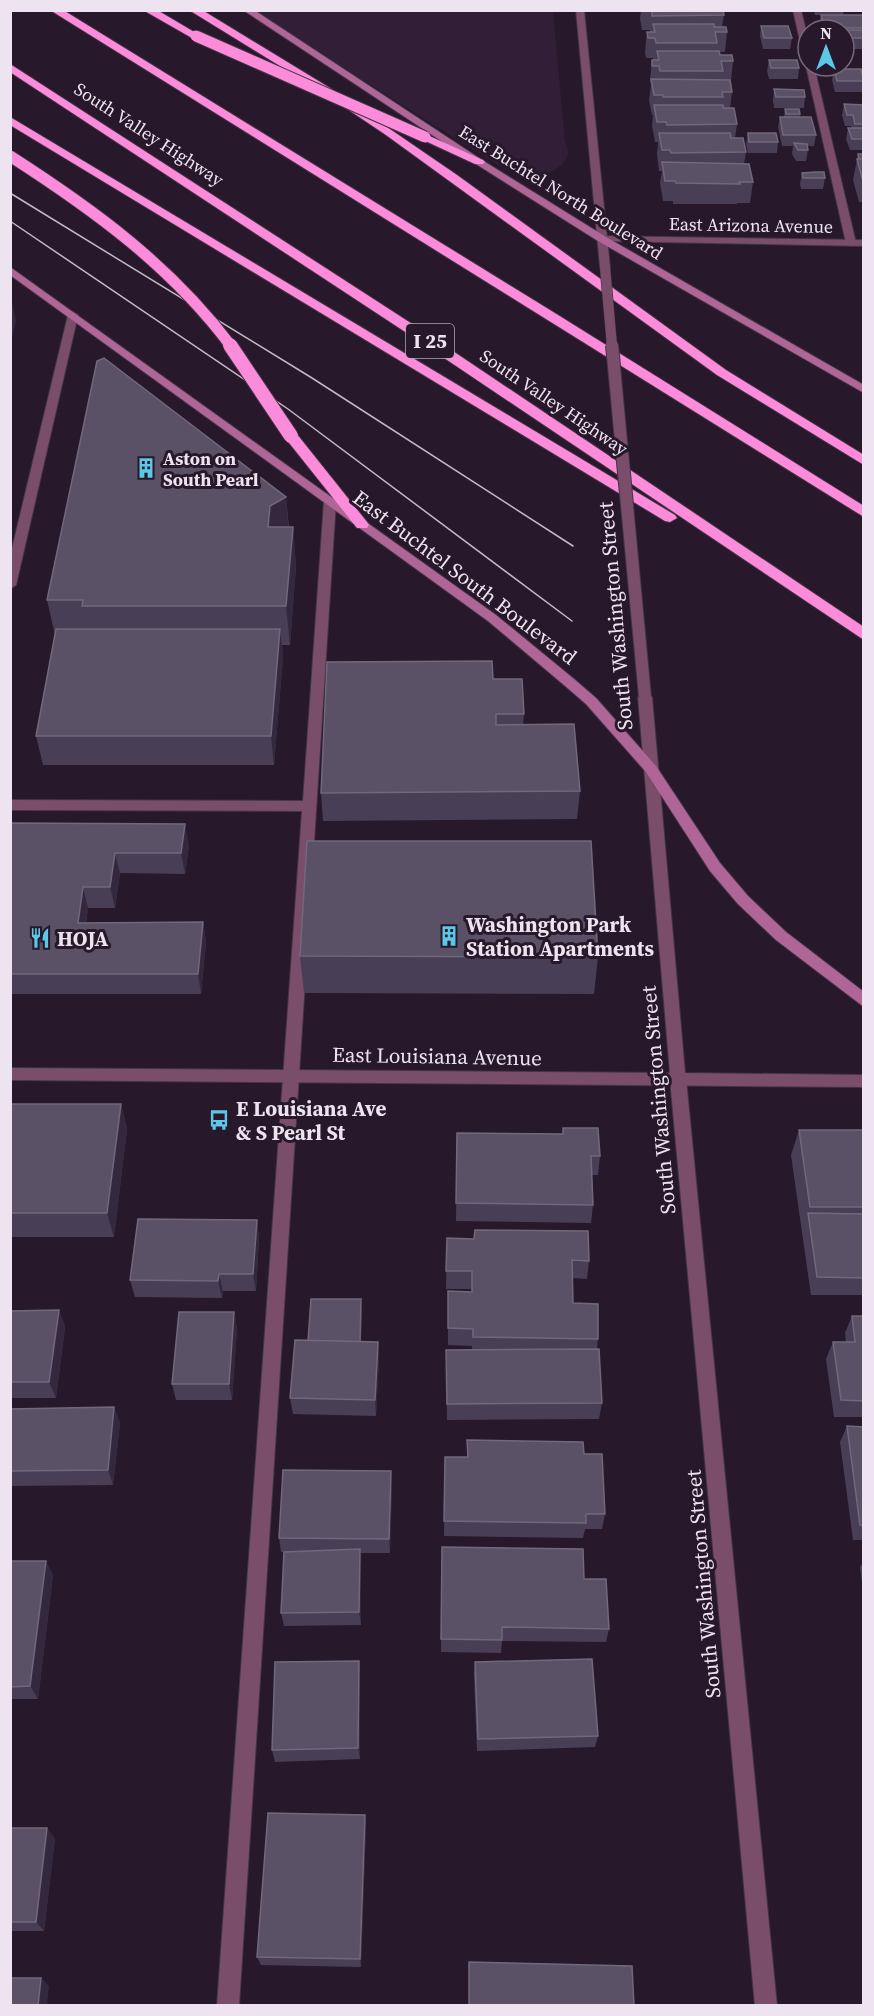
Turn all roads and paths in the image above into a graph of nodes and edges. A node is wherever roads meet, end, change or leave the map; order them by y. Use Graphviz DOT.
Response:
graph roads {
  1 [pos="55,10"];
  2 [pos="148,10"];
  3 [pos="194,10"];
  4 [pos="247,10"];
  5 [pos="580,10"];
  6 [pos="10,67"];
  7 [pos="813,78"];
  8 [pos="10,120"];
  9 [pos="10,156"];
  10 [pos="479,162"];
  11 [pos="602,239"];
  12 [pos="851,243"];
  13 [pos="864,243"];
  14 [pos="10,270"];
  15 [pos="73,315"];
  16 [pos="864,390"];
  17 [pos="864,461"];
  18 [pos="330,501"];
  19 [pos="864,513"];
  20 [pos="362,525"];
  21 [pos="10,585"];
  22 [pos="844,622"];
  23 [pos="864,635"];
  24 [pos="651,769"];
  25 [pos="10,805"];
  26 [pos="310,806"];
  27 [pos="864,1001"];
  28 [pos="10,1074"];
  29 [pos="291,1076"];
  30 [pos="678,1079"];
  31 [pos="864,1081"];
  32 [pos="228,2006"];
  33 [pos="766,2006"];
  1 -- 19 [label="highway"];
  2 -- 10 [label="highway, bridge"];
  3 -- 17 [label="highway"];
  4 -- 10 [label="main road, East Buchtel North Boulevard"];
  5 -- 11 [label="street, South Washington Street"];
  6 -- 22 [label="highway, South Valley Highway / I 25"];
  7 -- 12 [label="street"];
  8 -- 22 [label="highway"];
  9 -- 20 [label="highway, bridge"];
  10 -- 11 [label="main road, East Buchtel North Boulevard"];
  11 -- 12 [label="street, East Arizona Avenue"];
  11 -- 16 [label="main road, East Buchtel North Boulevard"];
  11 -- 24 [label="street, South Washington Street, bridge"];
  12 -- 13 [label="street, East Arizona Avenue"];
  14 -- 15 [label="main road, East Buchtel South Boulevard"];
  15 -- 18 [label="main road, East Buchtel South Boulevard"];
  15 -- 21 [label="street"];
  18 -- 20 [label="main road, East Buchtel South Boulevard"];
  18 -- 26 [label="street"];
  20 -- 24 [label="main road, East Buchtel South Boulevard"];
  22 -- 23 [label="highway, South Valley Highway / I 25"];
  24 -- 27 [label="main road, East Buchtel South Boulevard"];
  24 -- 30 [label="street, South Washington Street"];
  25 -- 26 [label="street"];
  26 -- 29 [label="street"];
  28 -- 29 [label="street, East Louisiana Avenue"];
  29 -- 30 [label="street, East Louisiana Avenue"];
  29 -- 32 [label="street"];
  30 -- 31 [label="street, East Louisiana Avenue"];
  30 -- 33 [label="street, South Washington Street"];
}
